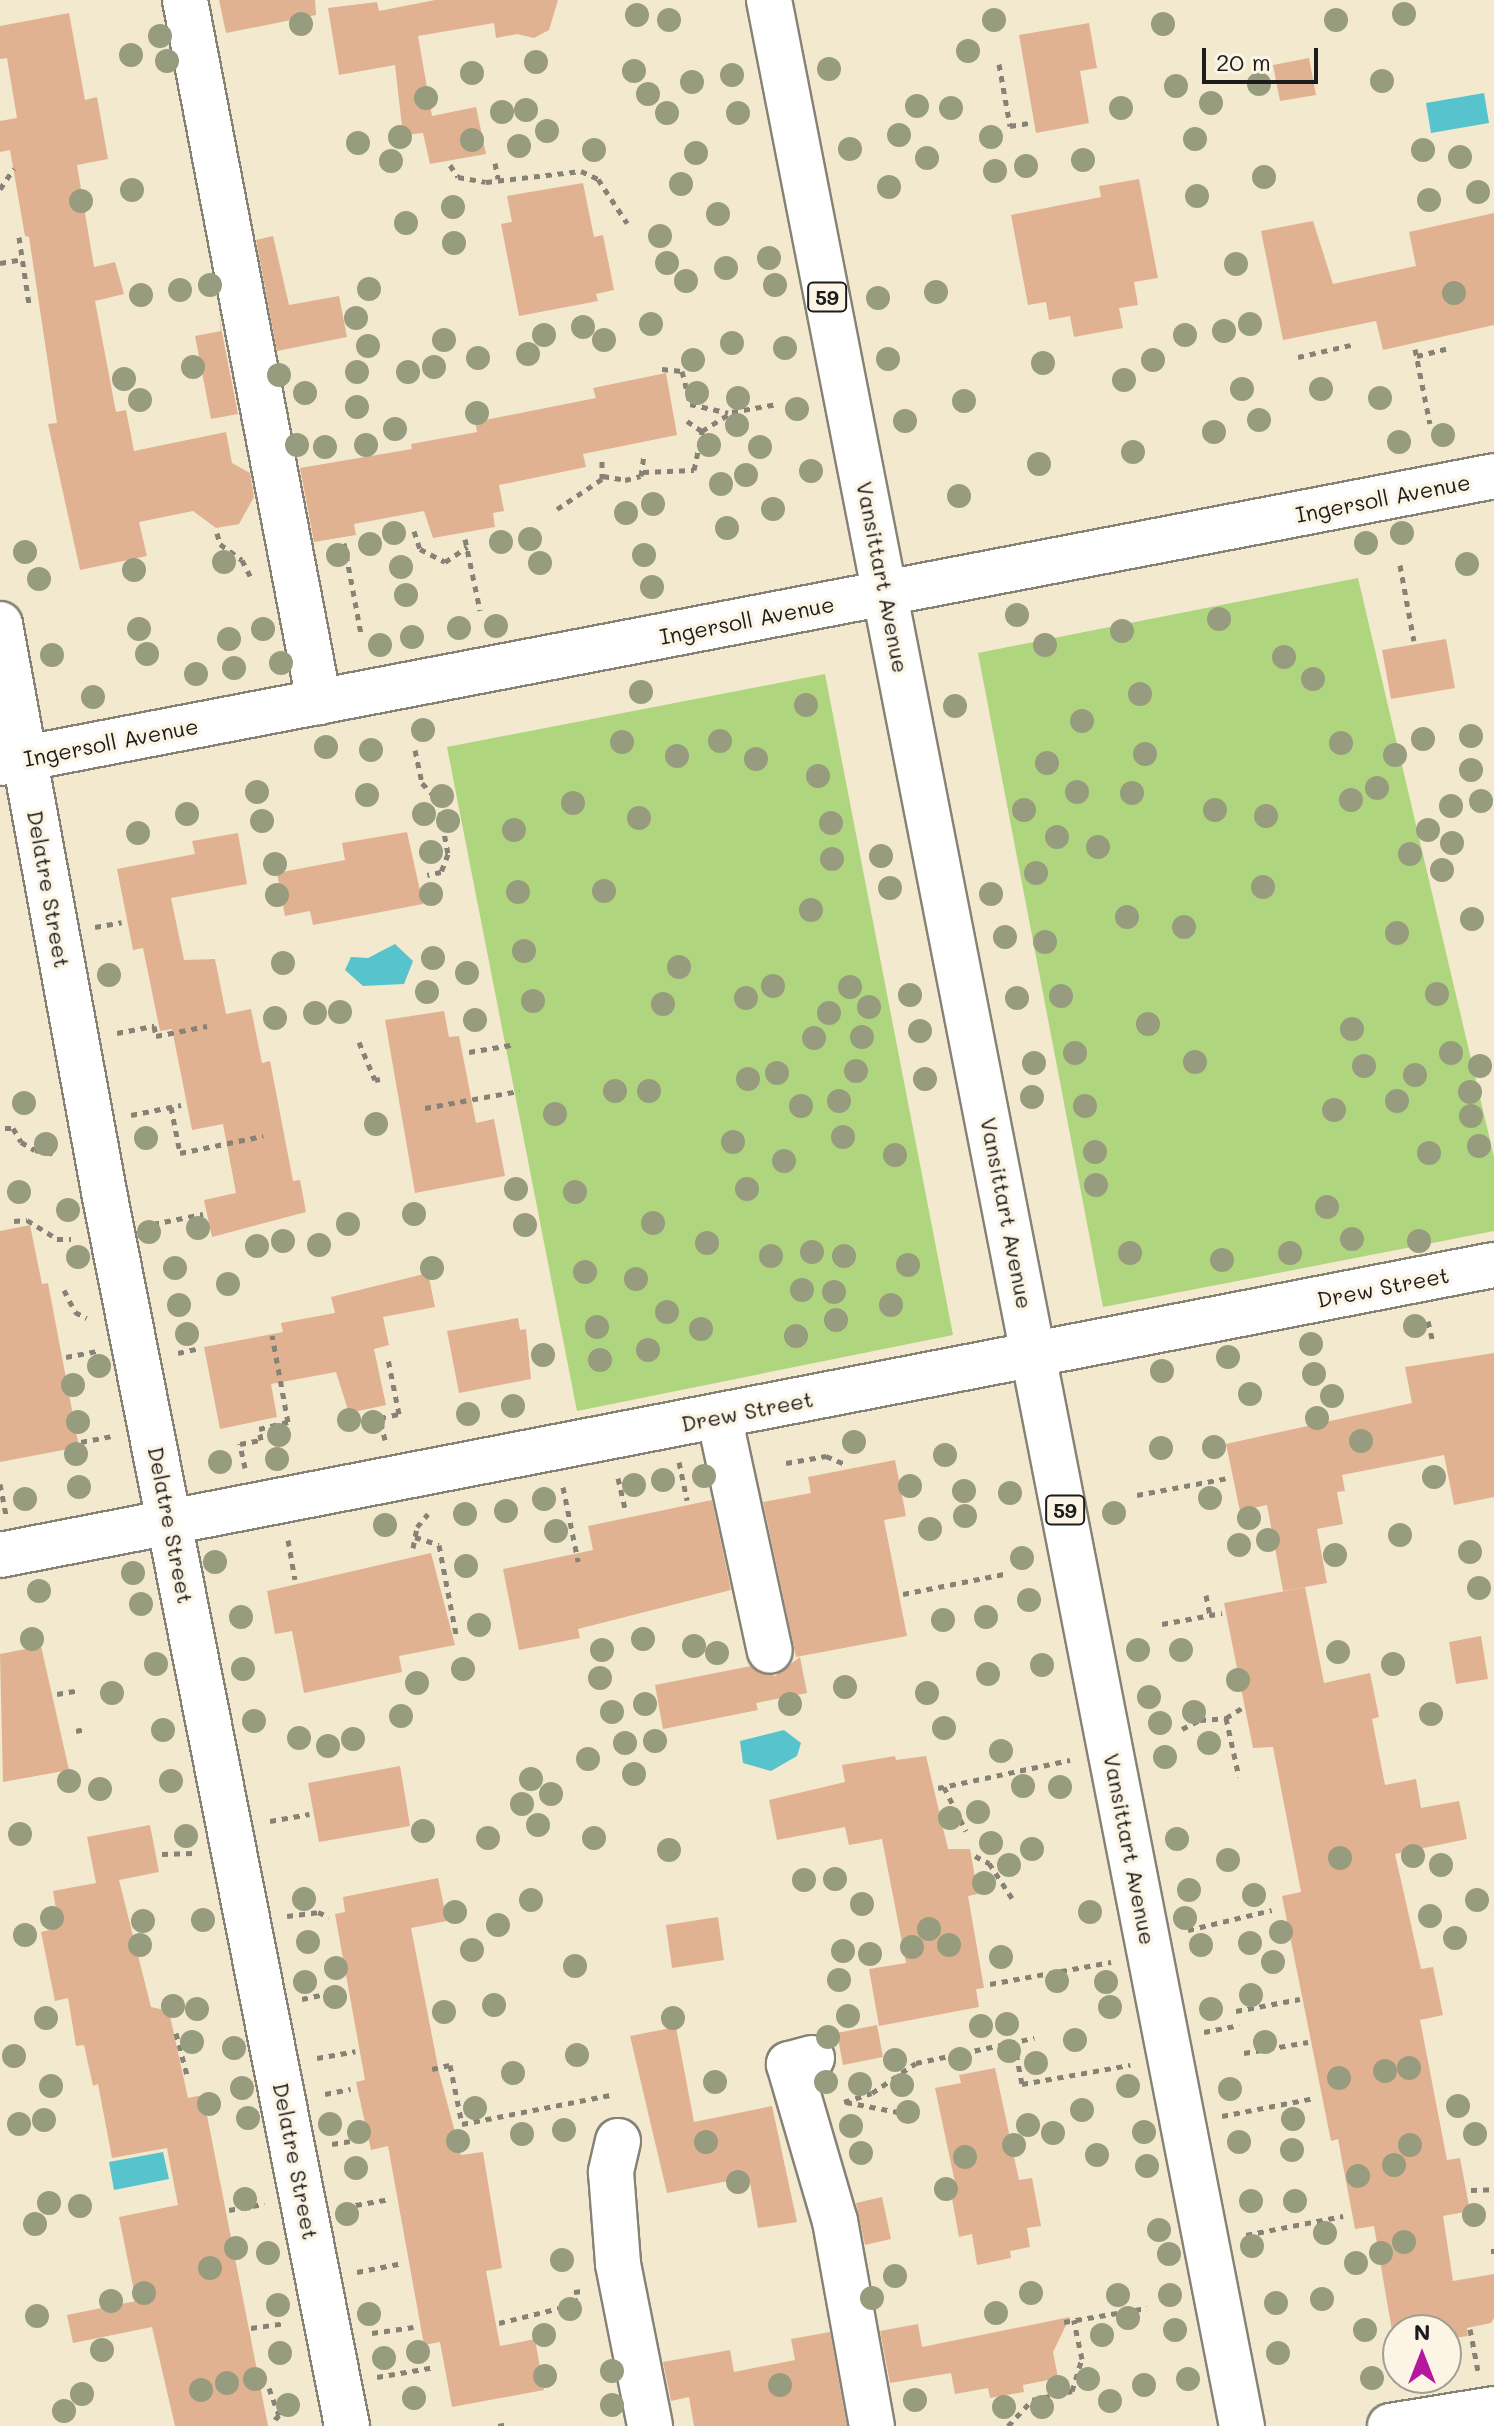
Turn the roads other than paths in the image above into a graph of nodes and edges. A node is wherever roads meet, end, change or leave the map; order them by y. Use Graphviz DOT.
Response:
graph roads {
  1 [pos="185,0"];
  2 [pos="769,0"];
  3 [pos="1494,476"];
  4 [pos="886,593"];
  5 [pos="0,624"];
  6 [pos="319,702"];
  7 [pos="13,760"];
  8 [pos="1494,1265"];
  9 [pos="1035,1356"];
  10 [pos="719,1416"];
  11 [pos="170,1521"];
  12 [pos="4,1541"];
  13 [pos="770,1651"];
  14 [pos="812,2058"];
  15 [pos="618,2141"];
  16 [pos="1486,2393"];
  17 [pos="347,2426"];
  18 [pos="650,2426"];
  19 [pos="872,2426"];
  20 [pos="1242,2426"];
  21 [pos="1390,2426"];
  1 -- 6 [label="street"];
  2 -- 4 [label="street, Vansittart Avenue / 59"];
  3 -- 4 [label="street, Ingersoll Avenue"];
  4 -- 6 [label="street, Ingersoll Avenue"];
  4 -- 9 [label="street, Vansittart Avenue / 59"];
  5 -- 7 [label="street, Delatre Street"];
  6 -- 7 [label="street, Ingersoll Avenue"];
  7 -- 11 [label="street, Delatre Street"];
  8 -- 9 [label="street, Drew Street"];
  9 -- 10 [label="street, Drew Street"];
  9 -- 20 [label="street, Vansittart Avenue / 59"];
  10 -- 11 [label="street, Drew Street"];
  10 -- 13 [label="street"];
  11 -- 12 [label="street, Drew Street"];
  11 -- 17 [label="street, Delatre Street"];
  14 -- 19 [label="street"];
  15 -- 18 [label="street"];
  16 -- 21 [label="street"];
}
